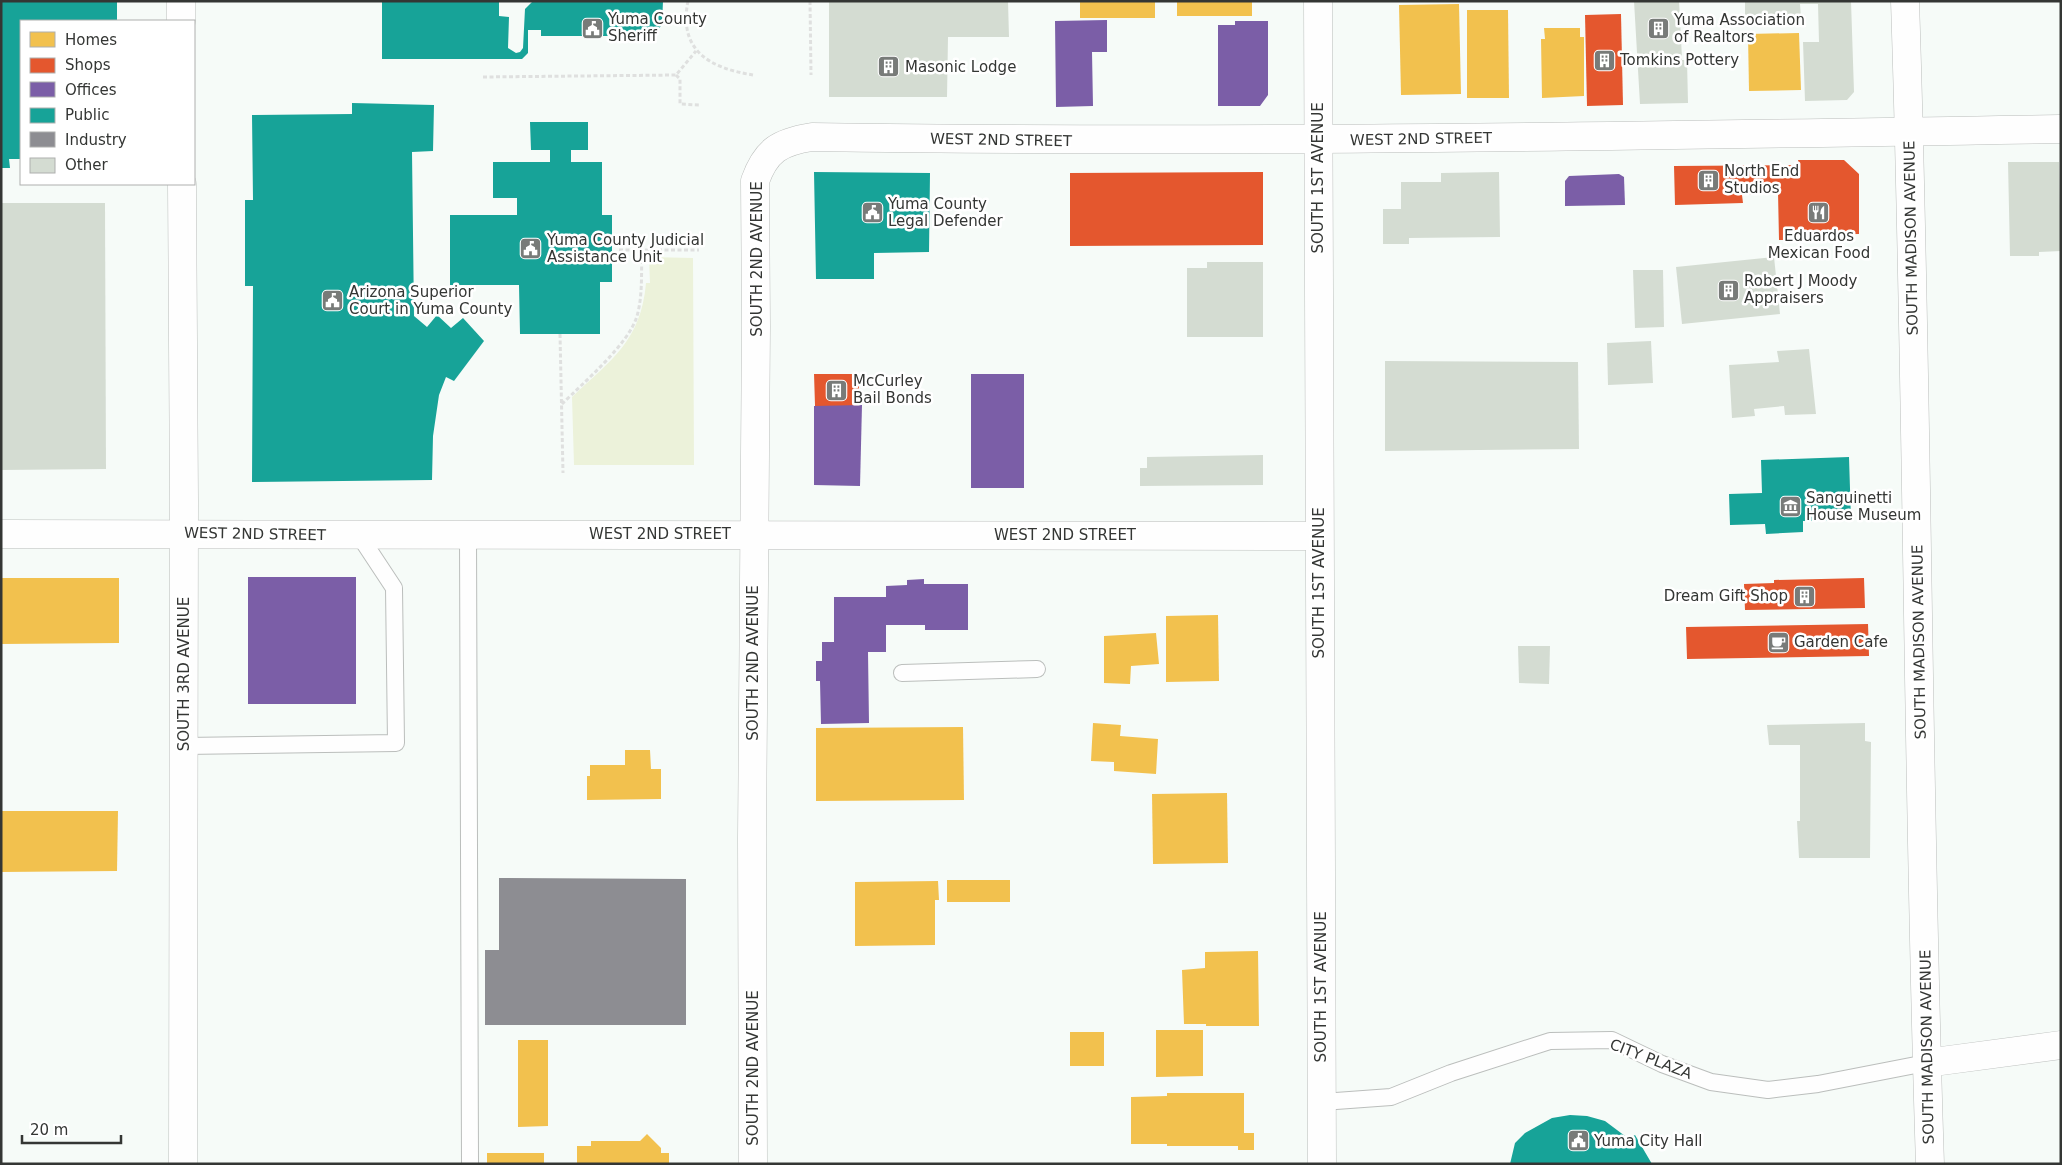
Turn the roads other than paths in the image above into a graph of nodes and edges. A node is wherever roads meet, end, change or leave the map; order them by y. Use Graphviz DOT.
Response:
graph roads {
  1 [pos="181,1"];
  2 [pos="1318,1"];
  3 [pos="1905,1"];
  4 [pos="181,20"];
  5 [pos="2061,129"];
  6 [pos="1910,131"];
  7 [pos="1318,141"];
  8 [pos="761,164"];
  9 [pos="182,185"];
  10 [pos="1,534"];
  11 [pos="184,534"];
  12 [pos="468,534"];
  13 [pos="359,535"];
  14 [pos="754,535"];
  15 [pos="1319,536"];
  16 [pos="1037,669"];
  17 [pos="902,673"];
  18 [pos="184,746"];
  19 [pos="2061,1045"];
  20 [pos="1926,1063"];
  21 [pos="1322,1102"];
  22 [pos="183,1164"];
  23 [pos="470,1164"];
  24 [pos="753,1164"];
  25 [pos="1322,1164"];
  26 [pos="1930,1164"];
  1 -- 4 [label="street"];
  2 -- 7 [label="street, SOUTH 1ST AVENUE"];
  3 -- 6 [label="street, SOUTH MADISON AVENUE"];
  5 -- 6 [label="street, WEST 2ND STREET"];
  6 -- 7 [label="street, WEST 2ND STREET"];
  6 -- 20 [label="street, SOUTH MADISON AVENUE"];
  7 -- 8 [label="street, WEST 2ND STREET"];
  7 -- 15 [label="street, SOUTH 1ST AVENUE"];
  8 -- 14 [label="street, SOUTH 2ND AVENUE"];
  9 -- 11 [label="street, SOUTH 3RD AVENUE"];
  10 -- 11 [label="street, WEST 2ND STREET"];
  11 -- 13 [label="street, WEST 2ND STREET"];
  11 -- 18 [label="street, SOUTH 3RD AVENUE"];
  12 -- 13 [label="street, WEST 2ND STREET"];
  12 -- 14 [label="street, WEST 2ND STREET"];
  12 -- 23 [label="lane"];
  13 -- 18 [label="lane"];
  14 -- 15 [label="street, WEST 2ND STREET"];
  14 -- 24 [label="street, SOUTH 2ND AVENUE"];
  15 -- 21 [label="street, SOUTH 1ST AVENUE"];
  16 -- 17 [label="lane"];
  18 -- 22 [label="street, SOUTH 3RD AVENUE"];
  19 -- 20 [label="street"];
  20 -- 21 [label="lane, CITY PLAZA"];
  20 -- 26 [label="street, SOUTH MADISON AVENUE"];
  21 -- 25 [label="street, SOUTH 1ST AVENUE"];
}
